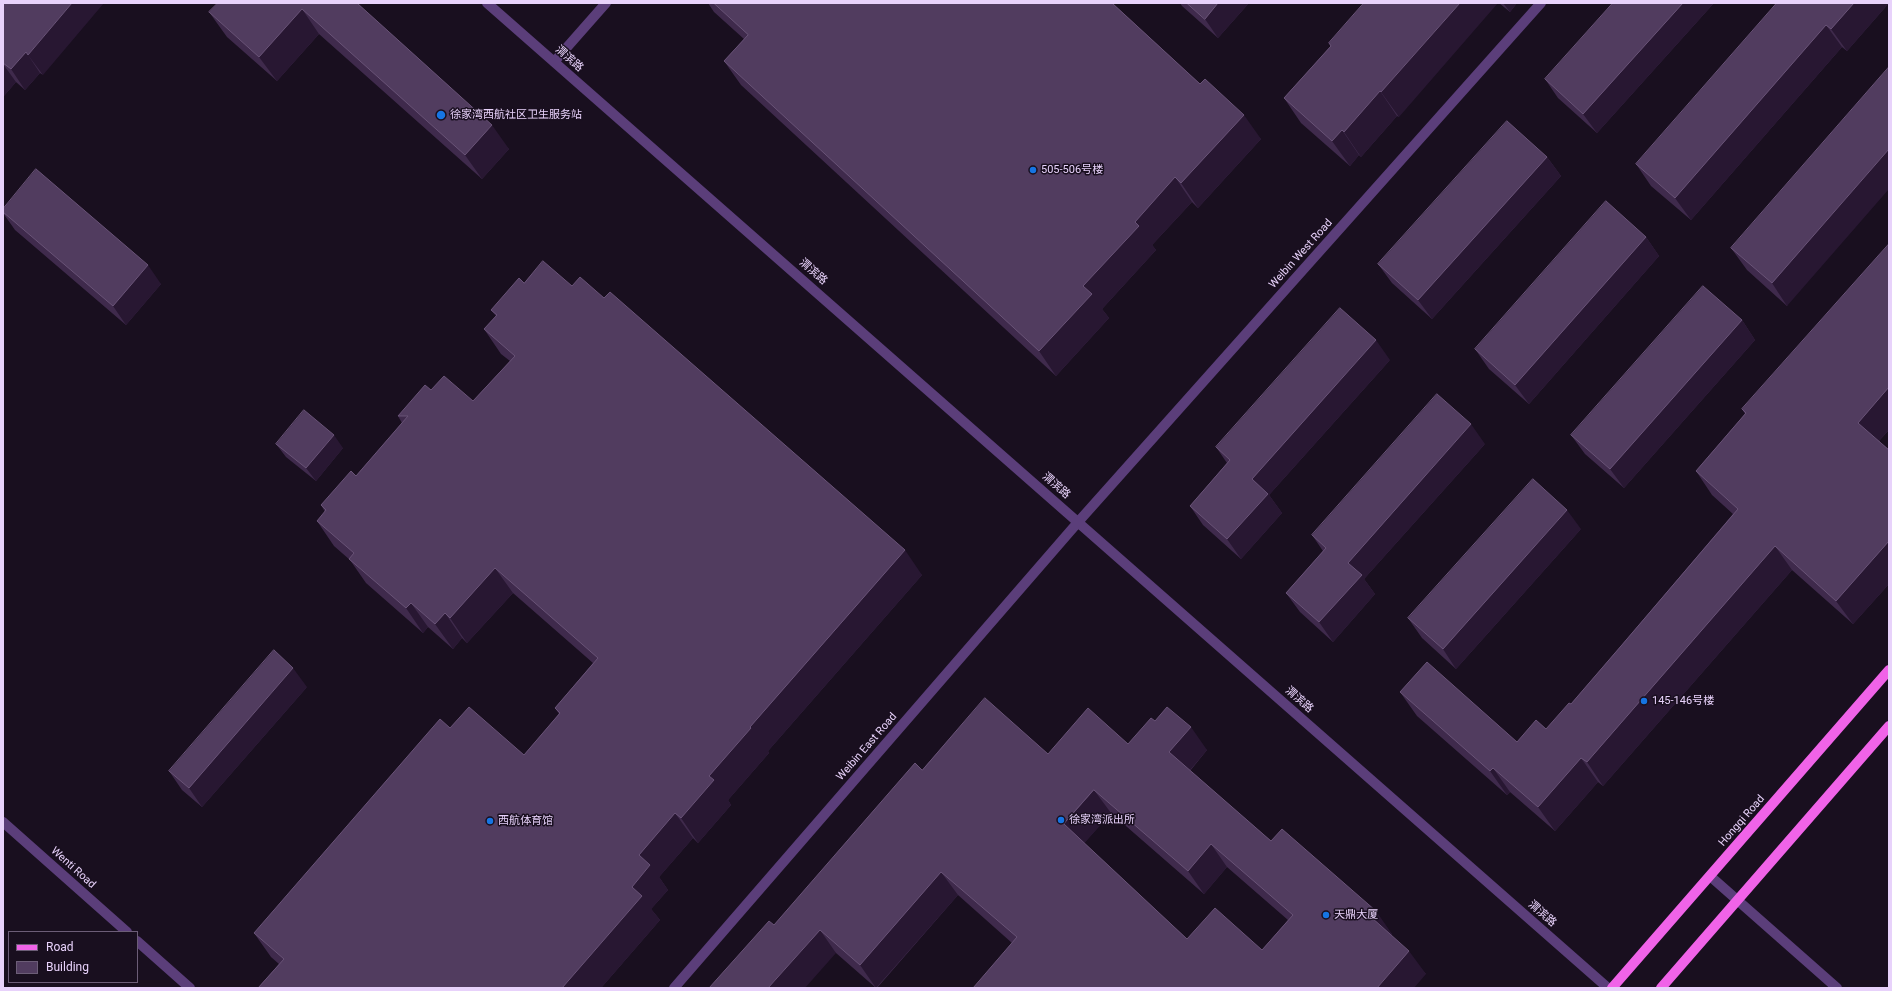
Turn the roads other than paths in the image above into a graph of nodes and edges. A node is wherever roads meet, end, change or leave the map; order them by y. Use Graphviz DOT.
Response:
graph roads {
  1 [pos="487,3"];
  2 [pos="606,3"];
  3 [pos="1542,3"];
  4 [pos="554,62"];
  5 [pos="1079,521"];
  6 [pos="1889,670"];
  7 [pos="1889,726"];
  8 [pos="3,822"];
  9 [pos="1710,876"];
  10 [pos="1737,900"];
  11 [pos="126,931"];
  12 [pos="138,942"];
  13 [pos="190,988"];
  14 [pos="674,988"];
  15 [pos="1608,988"];
  16 [pos="1612,988"];
  17 [pos="1661,988"];
  18 [pos="1837,988"];
  1 -- 4 [label="street, 渭滨路"];
  2 -- 4 [label="street"];
  3 -- 5 [label="street, Weibin West Road"];
  4 -- 5 [label="street, 渭滨路"];
  5 -- 14 [label="street, Weibin East Road"];
  5 -- 15 [label="street, 渭滨路"];
  6 -- 9 [label="main road, Hongqi Road"];
  7 -- 10 [label="main road"];
  8 -- 11 [label="street, Wenti Road"];
  9 -- 10 [label="street"];
  9 -- 16 [label="main road, Hongqi Road"];
  10 -- 17 [label="main road"];
  10 -- 18 [label="street"];
  12 -- 13 [label="street"];
}
